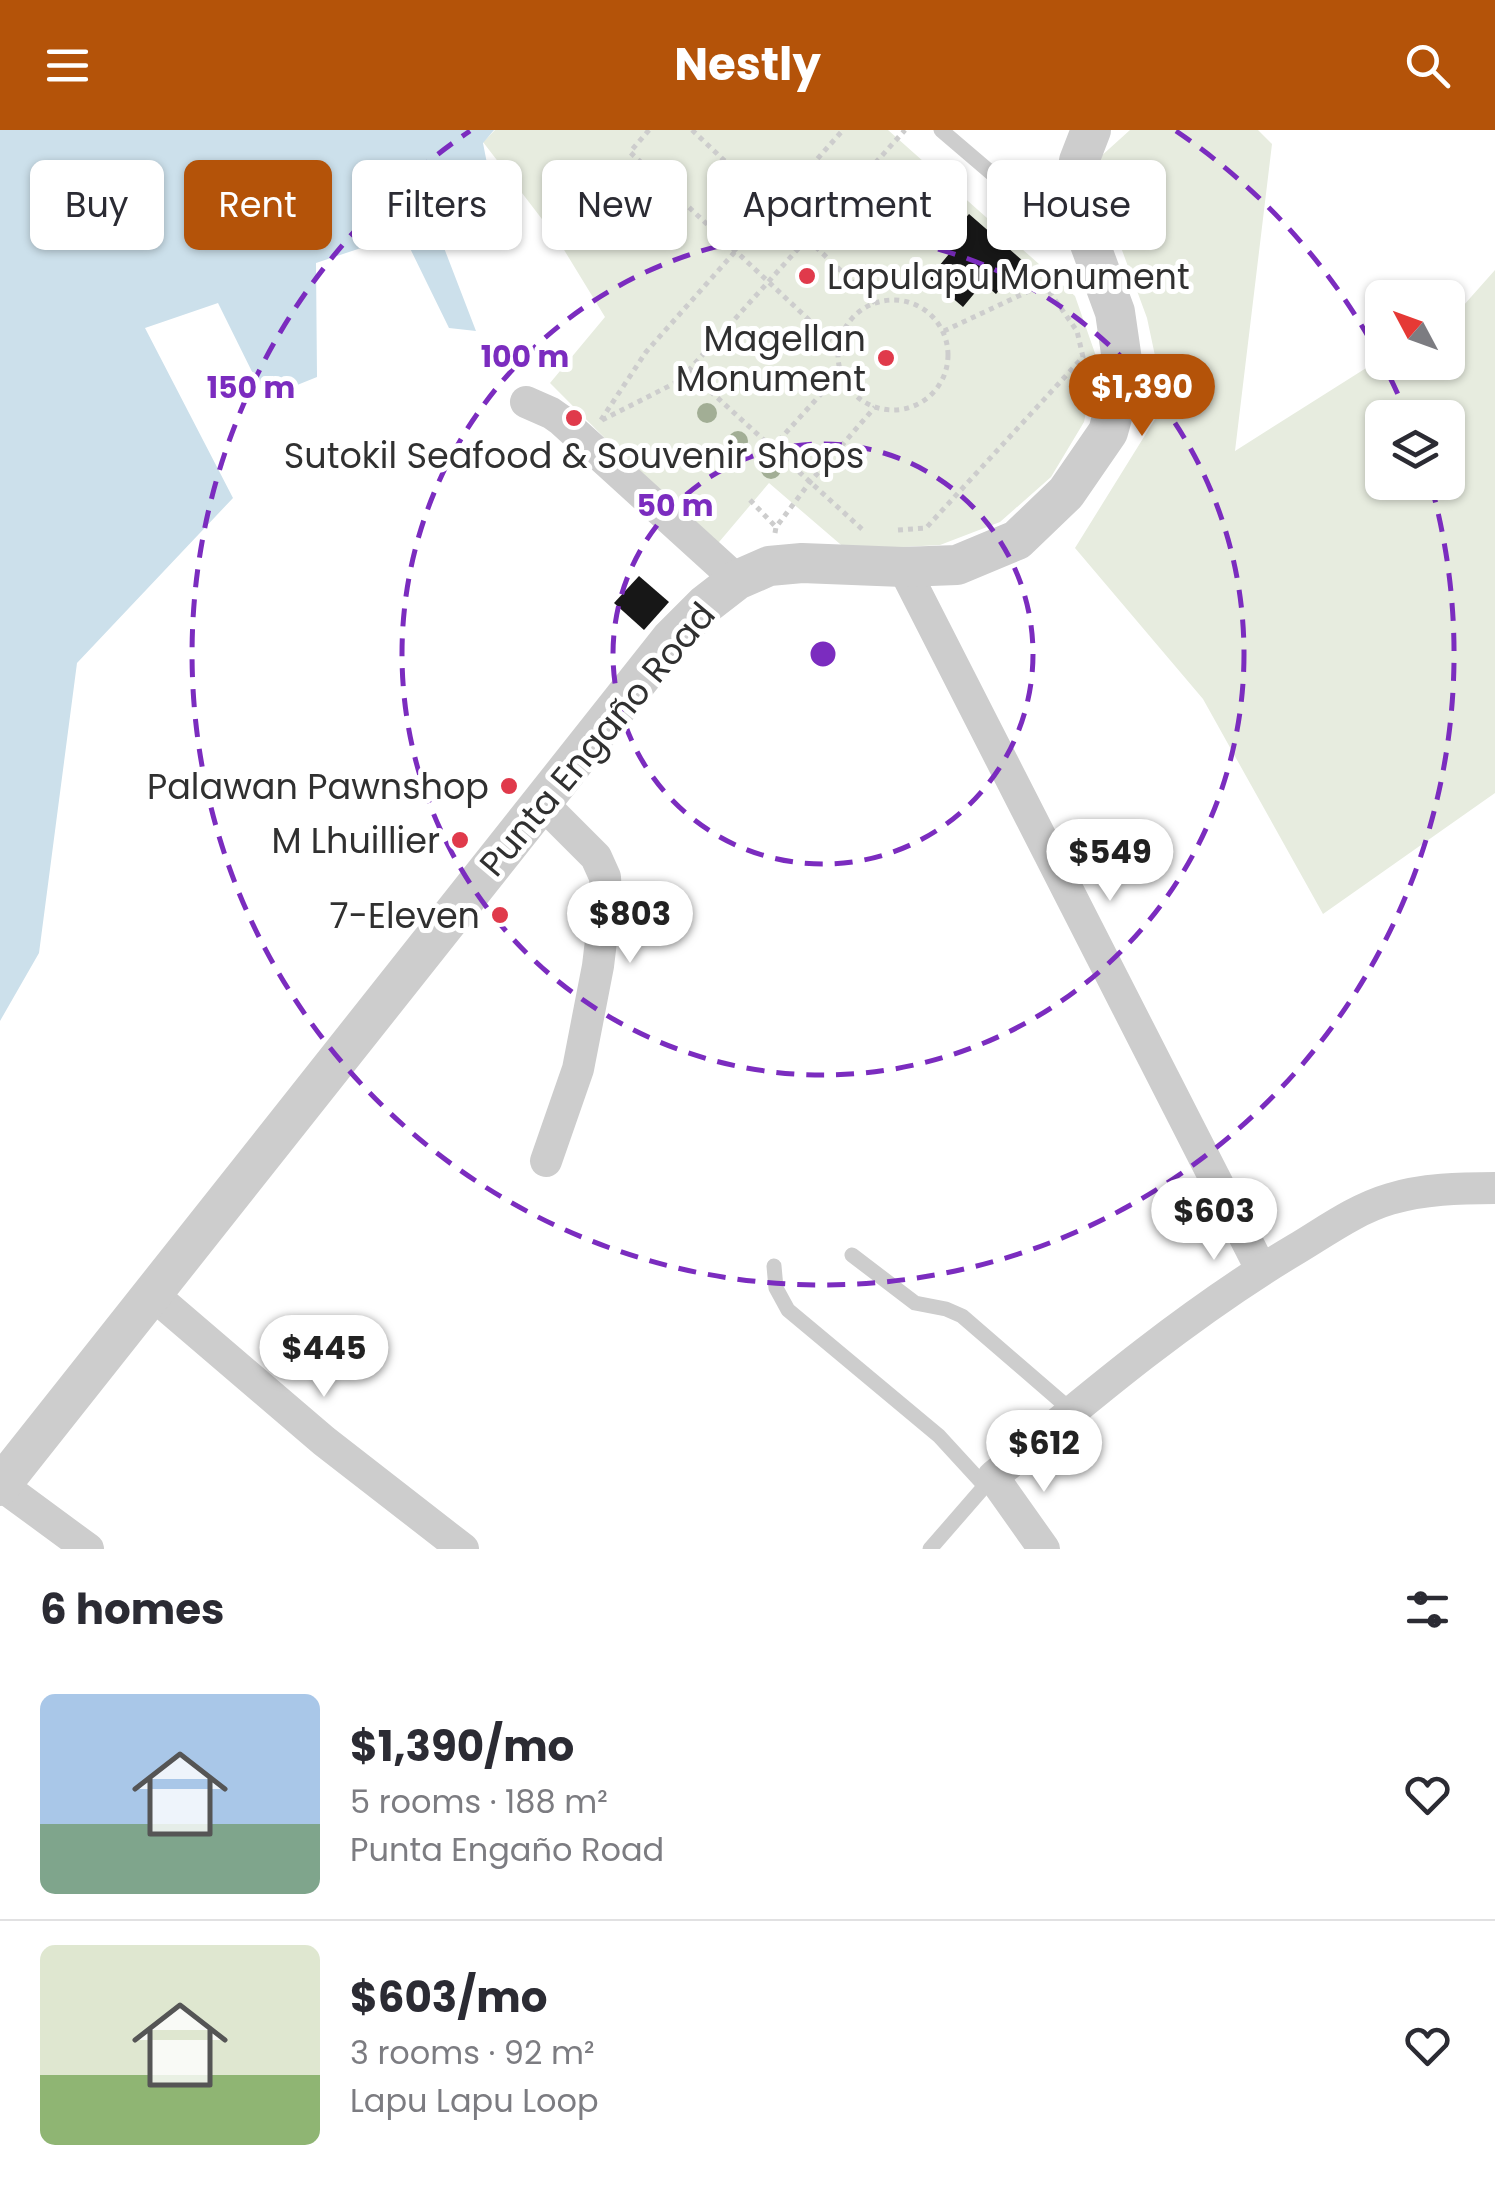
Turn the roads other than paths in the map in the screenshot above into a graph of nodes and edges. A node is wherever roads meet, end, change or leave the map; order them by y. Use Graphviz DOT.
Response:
graph roads {
  1 [pos="941,130"];
  2 [pos="1091,130"];
  3 [pos="1080,160"];
  4 [pos="987,169"];
  5 [pos="1093,250"];
  6 [pos="526,402"];
  7 [pos="903,567"];
  8 [pos="737,580"];
  9 [pos="542,802"];
  10 [pos="546,1161"];
  11 [pos="1495,1188"];
  12 [pos="852,1254"];
  13 [pos="774,1266"];
  14 [pos="1261,1269"];
  15 [pos="151,1293"];
  16 [pos="1072,1411"];
  17 [pos="989,1481"];
  18 [pos="0,1485"];
  19 [pos="88,1549"];
  20 [pos="464,1549"];
  21 [pos="930,1549"];
  22 [pos="1044,1549"];
  1 -- 4 [label="lane"];
  2 -- 3 [label="street, Punta Engaño Road"];
  5 -- 7 [label="street, Punta Engaño Road"];
  6 -- 8 [label="street"];
  7 -- 8 [label="street, Punta Engaño Road"];
  7 -- 14 [label="street"];
  8 -- 9 [label="street, Punta Engaño Road"];
  9 -- 10 [label="street"];
  9 -- 15 [label="street, Punta Engaño Road"];
  11 -- 14 [label="street"];
  12 -- 16 [label="lane"];
  13 -- 17 [label="lane"];
  14 -- 16 [label="street"];
  15 -- 18 [label="street, Punta Engaño Road"];
  15 -- 20 [label="street"];
  16 -- 17 [label="street"];
  17 -- 21 [label="lane"];
  17 -- 22 [label="street"];
  18 -- 19 [label="street"];
}
